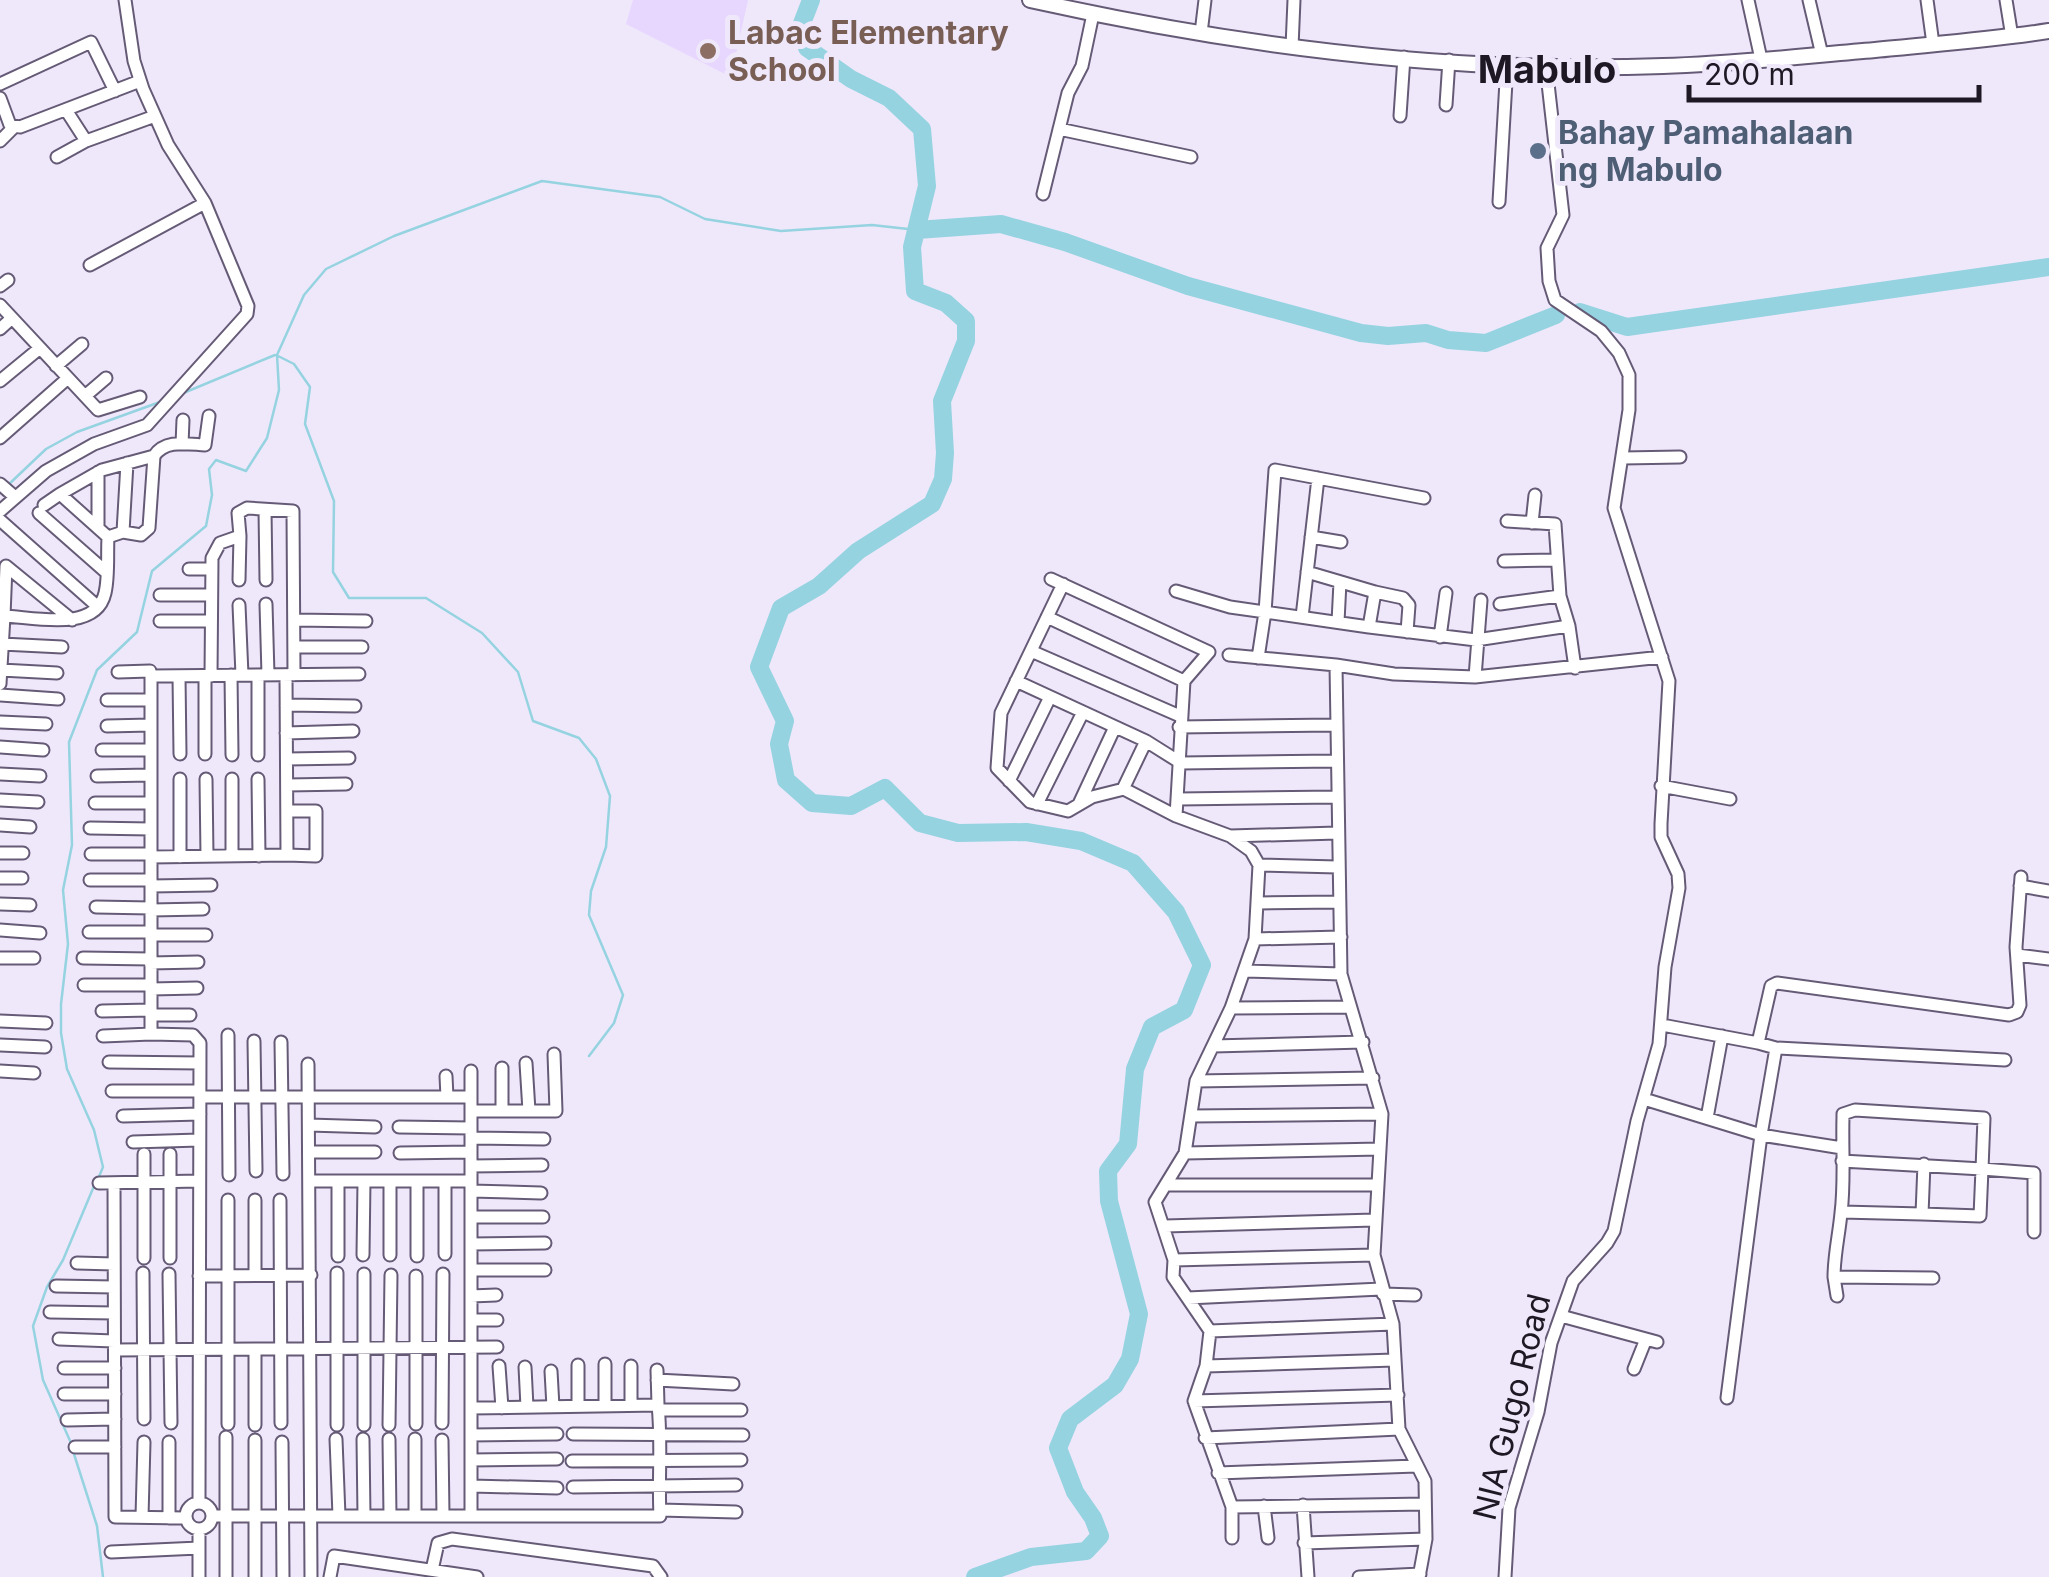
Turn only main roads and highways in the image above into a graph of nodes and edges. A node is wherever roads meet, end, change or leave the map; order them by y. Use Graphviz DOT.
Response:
graph roads {
  1 [pos="1030,0"];
  2 [pos="2049,32"];
  1 -- 2 [label="main road"];
}
